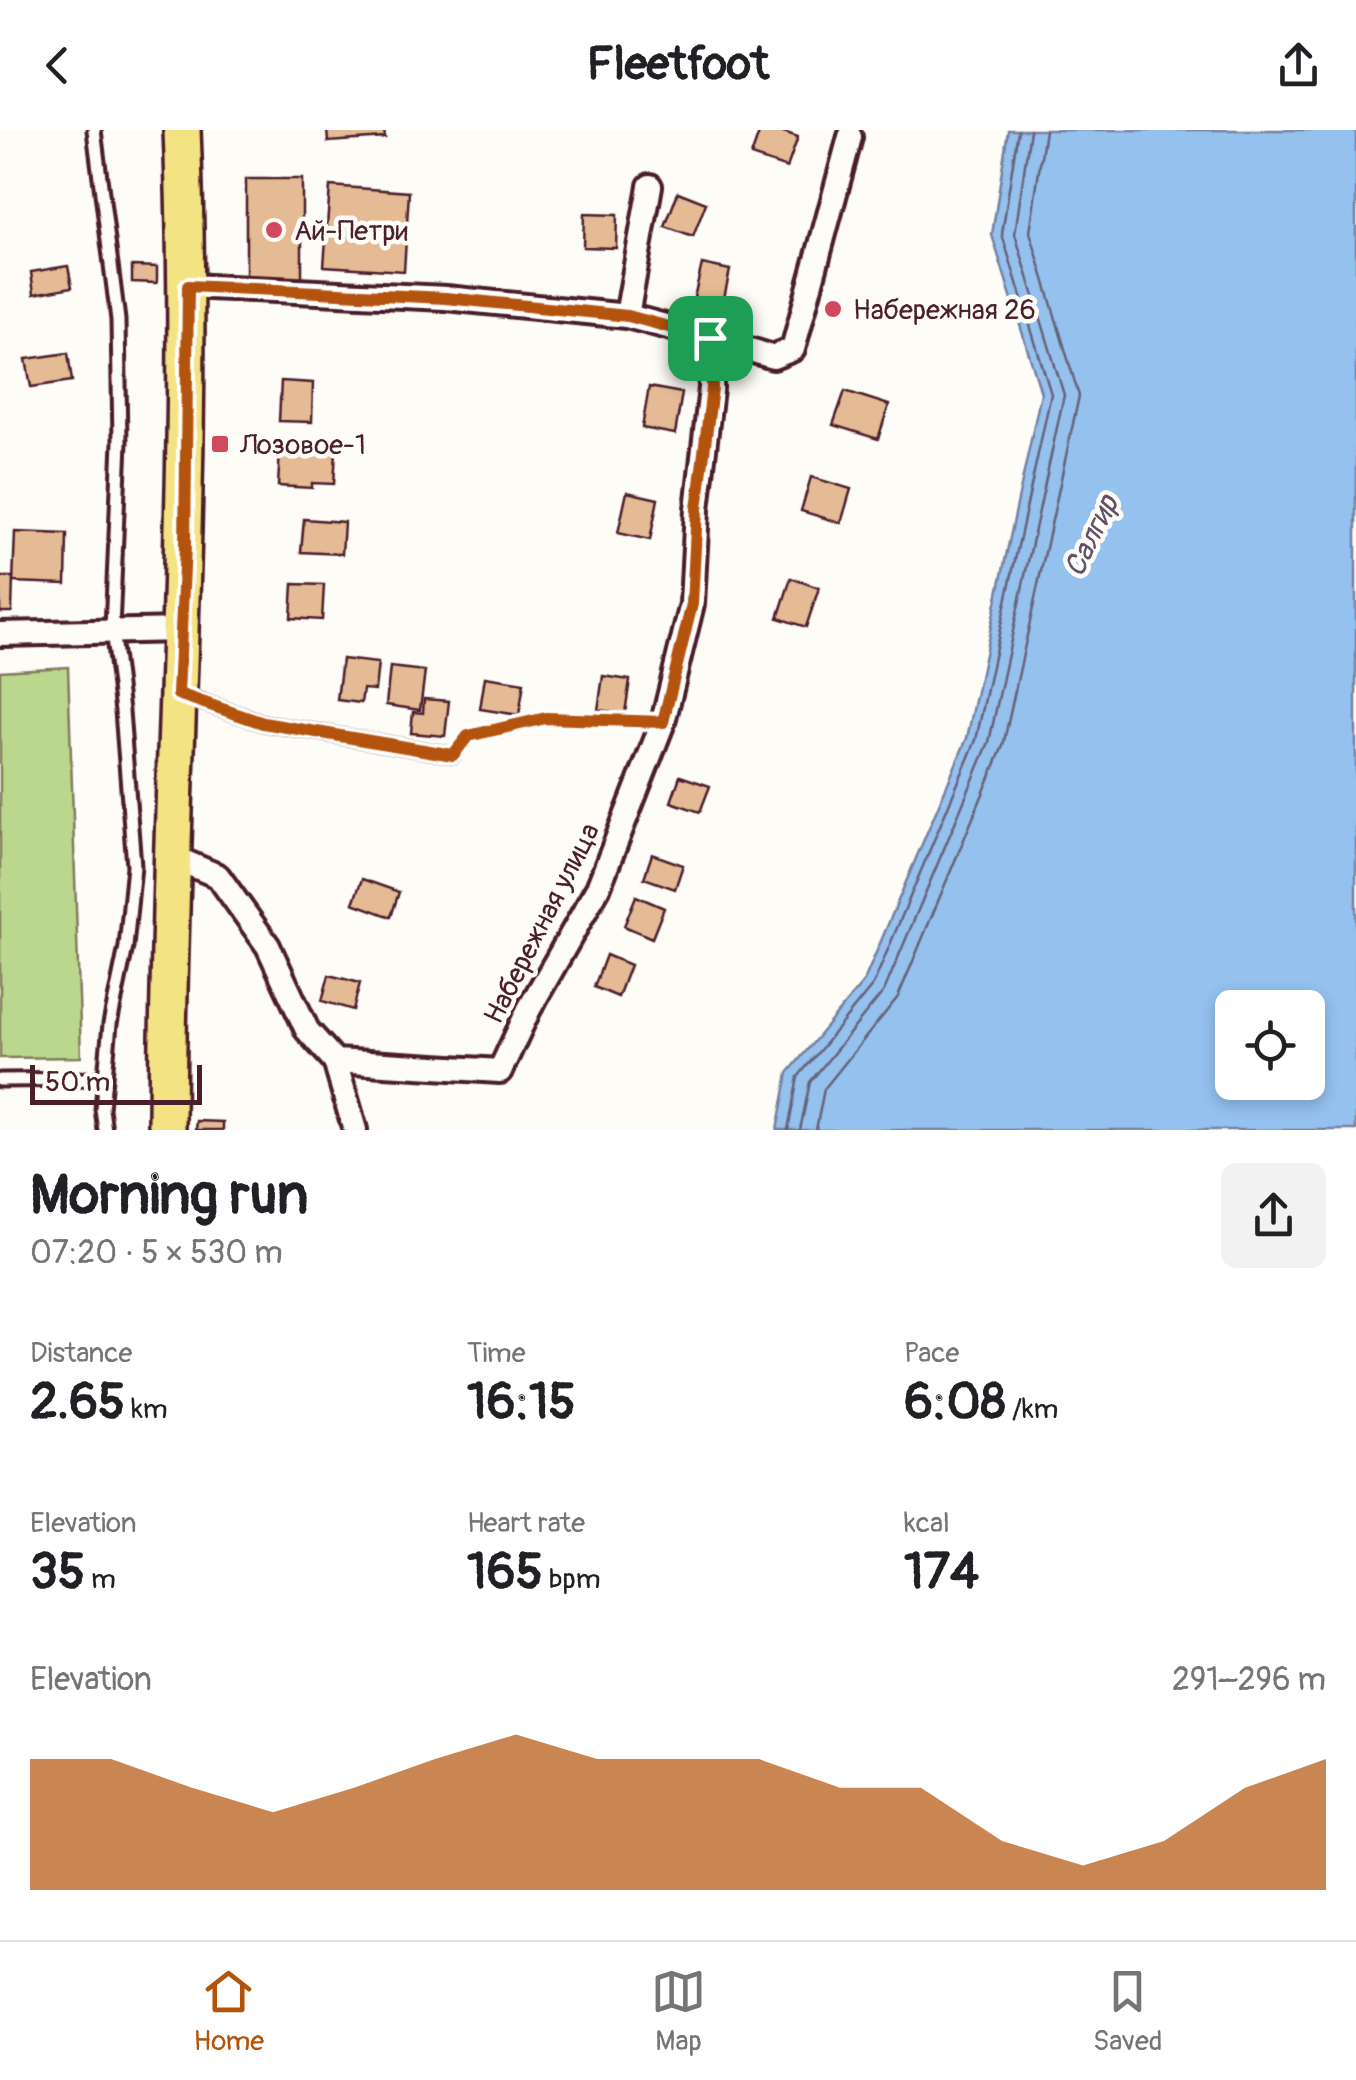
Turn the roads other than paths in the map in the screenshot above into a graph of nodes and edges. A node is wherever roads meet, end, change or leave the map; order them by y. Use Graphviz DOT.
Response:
graph roads {
  1 [pos="94,130"];
  2 [pos="182,130"];
  3 [pos="850,137"];
  4 [pos="650,186"];
  5 [pos="188,286"];
  6 [pos="628,316"];
  7 [pos="710,338"];
  8 [pos="112,629"];
  9 [pos="182,630"];
  10 [pos="0,634"];
  11 [pos="178,694"];
  12 [pos="453,755"];
  13 [pos="173,857"];
  14 [pos="336,1061"];
  15 [pos="105,1079"];
  16 [pos="0,1080"];
  17 [pos="105,1130"];
  18 [pos="167,1130"];
  19 [pos="355,1130"];
  1 -- 8 [label="lane"];
  2 -- 5 [label="main road"];
  3 -- 7 [label="street"];
  4 -- 6 [label="street"];
  5 -- 6 [label="street"];
  5 -- 9 [label="main road"];
  6 -- 7 [label="street"];
  7 -- 14 [label="street, Набережная улица"];
  8 -- 9 [label="street"];
  8 -- 10 [label="street"];
  8 -- 15 [label="lane"];
  9 -- 11 [label="main road"];
  11 -- 12 [label="lane"];
  11 -- 13 [label="main road"];
  13 -- 14 [label="street"];
  13 -- 18 [label="main road"];
  14 -- 19 [label="street"];
  15 -- 16 [label="lane"];
  15 -- 17 [label="lane"];
}
